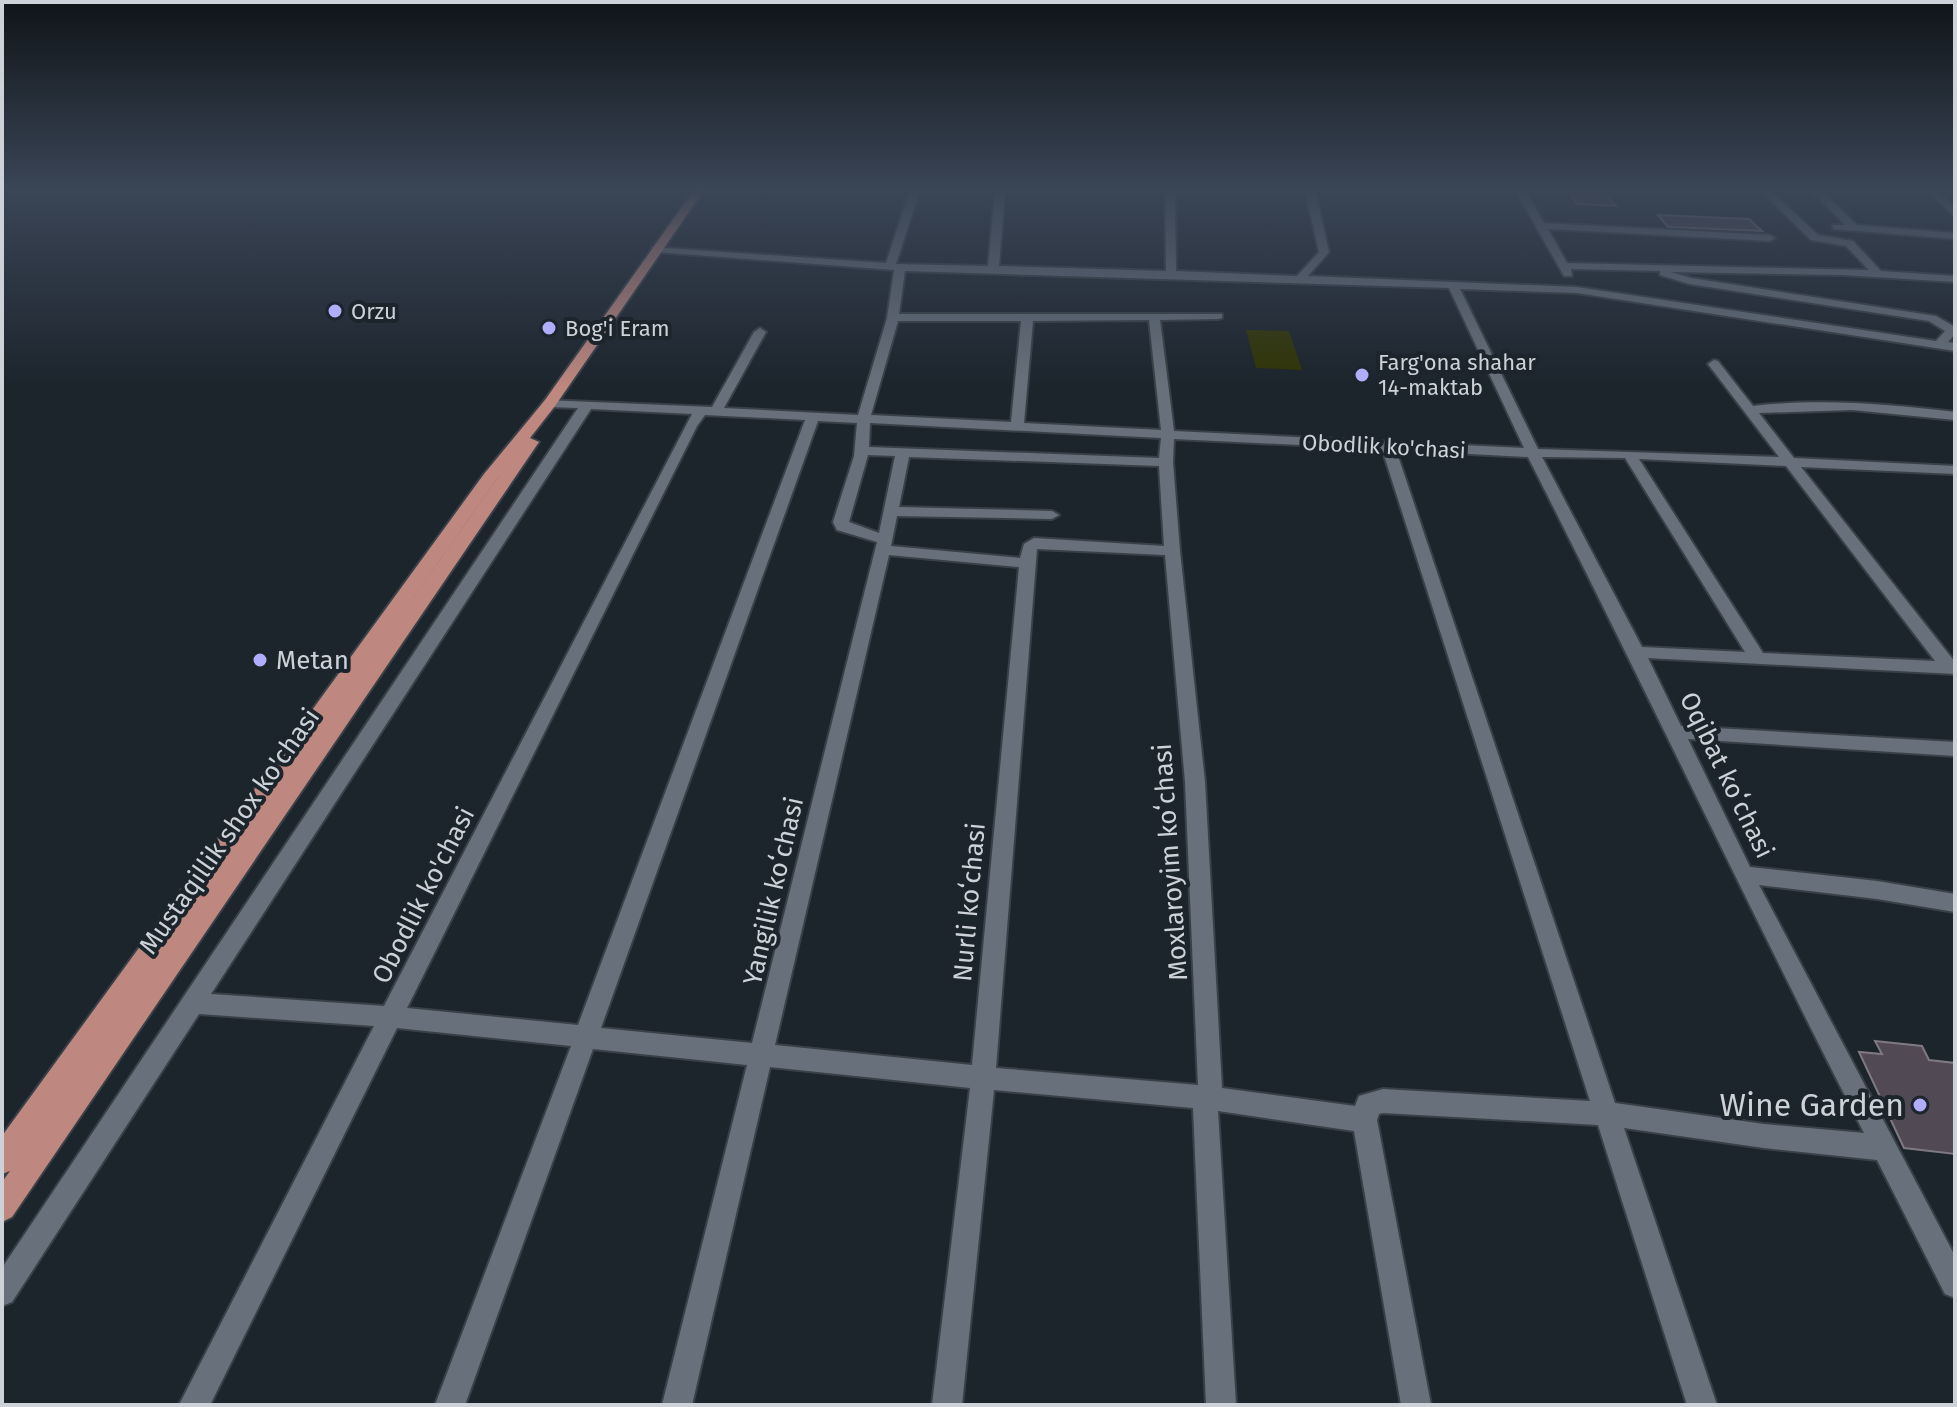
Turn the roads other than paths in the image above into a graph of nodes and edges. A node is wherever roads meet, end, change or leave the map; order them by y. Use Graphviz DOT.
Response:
graph roads {
  1 [pos="651,256"];
  2 [pos="750,256"];
  3 [pos="898,256"];
  4 [pos="994,256"];
  5 [pos="1171,256"];
  6 [pos="1321,256"];
  7 [pos="1557,256"];
  8 [pos="1861,256"];
  9 [pos="895,266"];
  10 [pos="1563,266"];
  11 [pos="993,268"];
  12 [pos="1650,268"];
  13 [pos="1171,274"];
  14 [pos="1878,274"];
  15 [pos="1955,279"];
  16 [pos="1299,280"];
  17 [pos="1454,287"];
  18 [pos="1577,290"];
  19 [pos="1154,316"];
  20 [pos="1218,316"];
  21 [pos="1027,317"];
  22 [pos="893,318"];
  23 [pos="760,332"];
  24 [pos="1940,344"];
  25 [pos="1955,347"];
  26 [pos="1714,364"];
  27 [pos="550,403"];
  28 [pos="587,405"];
  29 [pos="1750,410"];
  30 [pos="709,411"];
  31 [pos="813,416"];
  32 [pos="1955,416"];
  33 [pos="863,419"];
  34 [pos="1002,427"];
  35 [pos="1017,427"];
  36 [pos="1168,434"];
  37 [pos="1388,446"];
  38 [pos="860,451"];
  39 [pos="903,452"];
  40 [pos="1533,453"];
  41 [pos="1629,454"];
  42 [pos="995,455"];
  43 [pos="1166,462"];
  44 [pos="1789,462"];
  45 [pos="1955,470"];
  46 [pos="891,511"];
  47 [pos="1052,515"];
  48 [pos="884,545"];
  49 [pos="1172,551"];
  50 [pos="1026,563"];
  51 [pos="1636,652"];
  52 [pos="1758,658"];
  53 [pos="1953,668"];
  54 [pos="1675,732"];
  55 [pos="1955,749"];
  56 [pos="1744,875"];
  57 [pos="1955,903"];
  58 [pos="192,1003"];
  59 [pos="393,1017"];
  60 [pos="589,1036"];
  61 [pos="763,1055"];
  62 [pos="983,1078"];
  63 [pos="50,1093"];
  64 [pos="78,1096"];
  65 [pos="1205,1097"];
  66 [pos="1608,1114"];
  67 [pos="1365,1120"];
  68 [pos="1884,1148"];
  69 [pos="2,1160"];
  70 [pos="2,1207"];
  71 [pos="1955,1284"];
  72 [pos="2,1292"];
  73 [pos="194,1405"];
  74 [pos="450,1405"];
  75 [pos="677,1405"];
  76 [pos="947,1405"];
  77 [pos="1221,1405"];
  78 [pos="1416,1405"];
  79 [pos="1702,1405"];
  1 -- 27 [label="main road, Mustaqillik shox ko'chasi"];
  2 -- 9 [label="street"];
  3 -- 9 [label="street"];
  4 -- 11 [label="street"];
  5 -- 13 [label="street"];
  6 -- 16 [label="street"];
  7 -- 10 [label="street"];
  8 -- 14 [label="street"];
  9 -- 11 [label="street"];
  9 -- 22 [label="street"];
  10 -- 12 [label="street"];
  10 -- 18 [label="street"];
  11 -- 13 [label="street"];
  12 -- 14 [label="street"];
  12 -- 24 [label="street"];
  13 -- 16 [label="street"];
  14 -- 15 [label="street"];
  16 -- 17 [label="street"];
  17 -- 18 [label="street"];
  17 -- 40 [label="street, Oqibat koʻchasi"];
  18 -- 24 [label="street"];
  19 -- 20 [label="street"];
  19 -- 21 [label="street"];
  19 -- 36 [label="street, Moxlaroyim koʻchasi"];
  21 -- 22 [label="street"];
  21 -- 35 [label="street"];
  22 -- 33 [label="street"];
  23 -- 30 [label="street"];
  24 -- 25 [label="street"];
  26 -- 29 [label="street"];
  27 -- 28 [label="street, Obodlik ko'chasi"];
  27 -- 63 [label="main road, Mustaqillik shox ko'chasi"];
  27 -- 64 [label="main road, Mustaqillik shox ko'chasi"];
  28 -- 30 [label="street, Obodlik ko'chasi"];
  28 -- 58 [label="street"];
  29 -- 32 [label="street"];
  29 -- 44 [label="street"];
  30 -- 31 [label="street, Obodlik ko'chasi"];
  30 -- 59 [label="street, Obodlik ko'chasi"];
  31 -- 33 [label="street, Obodlik ko'chasi"];
  31 -- 60 [label="street"];
  33 -- 34 [label="street, Obodlik ko'chasi"];
  33 -- 38 [label="street"];
  34 -- 35 [label="street, Obodlik ko'chasi"];
  34 -- 42 [label="street"];
  35 -- 36 [label="street, Obodlik ko'chasi"];
  36 -- 37 [label="street, Obodlik ko'chasi"];
  36 -- 43 [label="street, Moxlaroyim koʻchasi"];
  37 -- 40 [label="street, Obodlik ko'chasi"];
  37 -- 66 [label="street"];
  38 -- 39 [label="street"];
  38 -- 48 [label="street"];
  39 -- 42 [label="street"];
  39 -- 46 [label="street, Yangilik koʻchasi"];
  40 -- 41 [label="street, Obodlik ko'chasi"];
  40 -- 51 [label="street, Oqibat koʻchasi"];
  41 -- 44 [label="street, Obodlik ko'chasi"];
  41 -- 52 [label="street"];
  42 -- 43 [label="street"];
  43 -- 49 [label="street, Moxlaroyim koʻchasi"];
  44 -- 45 [label="street, Obodlik ko'chasi"];
  44 -- 53 [label="street"];
  46 -- 47 [label="street"];
  46 -- 48 [label="street, Yangilik koʻchasi"];
  48 -- 50 [label="street"];
  48 -- 61 [label="street, Yangilik koʻchasi"];
  49 -- 50 [label="street"];
  49 -- 65 [label="street, Moxlaroyim koʻchasi"];
  50 -- 62 [label="street, Nurli koʻchasi"];
  51 -- 52 [label="street"];
  51 -- 54 [label="street, Oqibat koʻchasi"];
  52 -- 53 [label="street"];
  54 -- 55 [label="street"];
  54 -- 56 [label="street, Oqibat koʻchasi"];
  56 -- 57 [label="street"];
  56 -- 68 [label="street, Oqibat koʻchasi"];
  58 -- 59 [label="street"];
  58 -- 72 [label="street"];
  59 -- 60 [label="street"];
  59 -- 73 [label="street, Obodlik ko'chasi"];
  60 -- 61 [label="street"];
  60 -- 74 [label="street"];
  61 -- 62 [label="street"];
  61 -- 75 [label="street, Yangilik koʻchasi"];
  62 -- 65 [label="street"];
  62 -- 76 [label="street, Nurli koʻchasi"];
  63 -- 64 [label="main road"];
  63 -- 69 [label="main road, Mustaqillik shox ko'chasi"];
  64 -- 70 [label="main road, Mustaqillik shox ko'chasi"];
  65 -- 67 [label="street"];
  65 -- 77 [label="street, Moxlaroyim koʻchasi"];
  66 -- 67 [label="street"];
  66 -- 68 [label="street"];
  66 -- 79 [label="street"];
  67 -- 78 [label="street"];
  68 -- 71 [label="street, Oqibat koʻchasi"];
}
